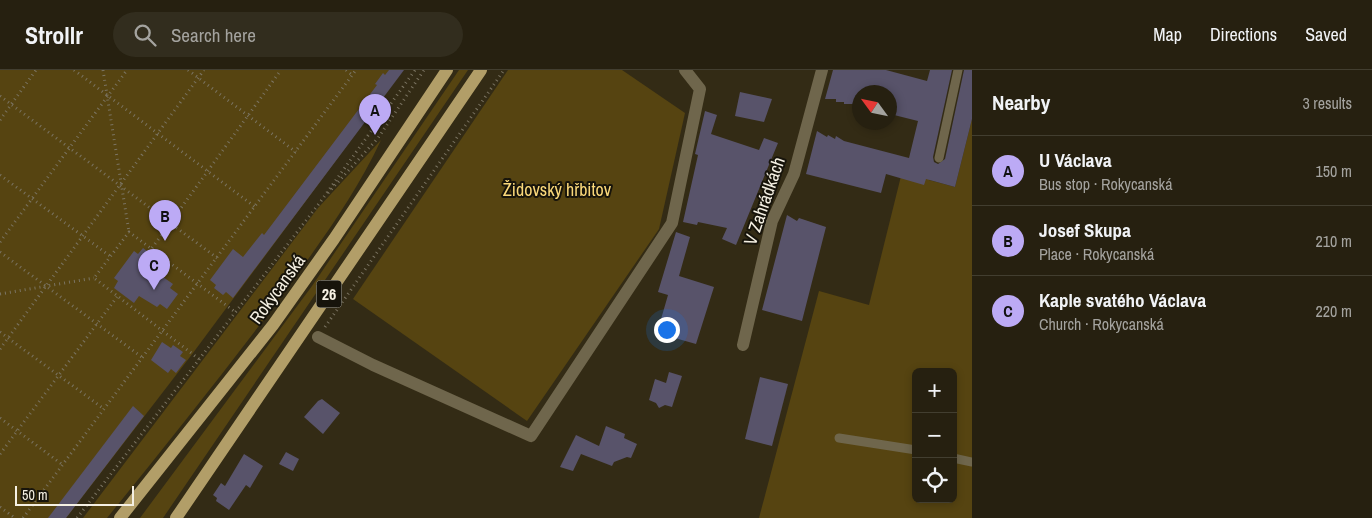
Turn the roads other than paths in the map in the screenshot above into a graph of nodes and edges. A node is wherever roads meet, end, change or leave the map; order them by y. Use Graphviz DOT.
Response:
graph roads {
  1 [pos="447,70"];
  2 [pos="481,70"];
  3 [pos="685,70"];
  4 [pos="822,70"];
  5 [pos="958,70"];
  6 [pos="939,158"];
  7 [pos="318,337"];
  8 [pos="743,345"];
  9 [pos="839,438"];
  10 [pos="912,449"];
  11 [pos="957,459"];
  12 [pos="972,462"];
  13 [pos="120,518"];
  14 [pos="176,518"];
  1 -- 13 [label="main road, Rokycanská / 26"];
  2 -- 14 [label="main road, 26"];
  3 -- 7 [label="street"];
  4 -- 8 [label="street, V Zahrádkách"];
  5 -- 6 [label="lane"];
  9 -- 10 [label="lane"];
  11 -- 12 [label="lane"];
}
